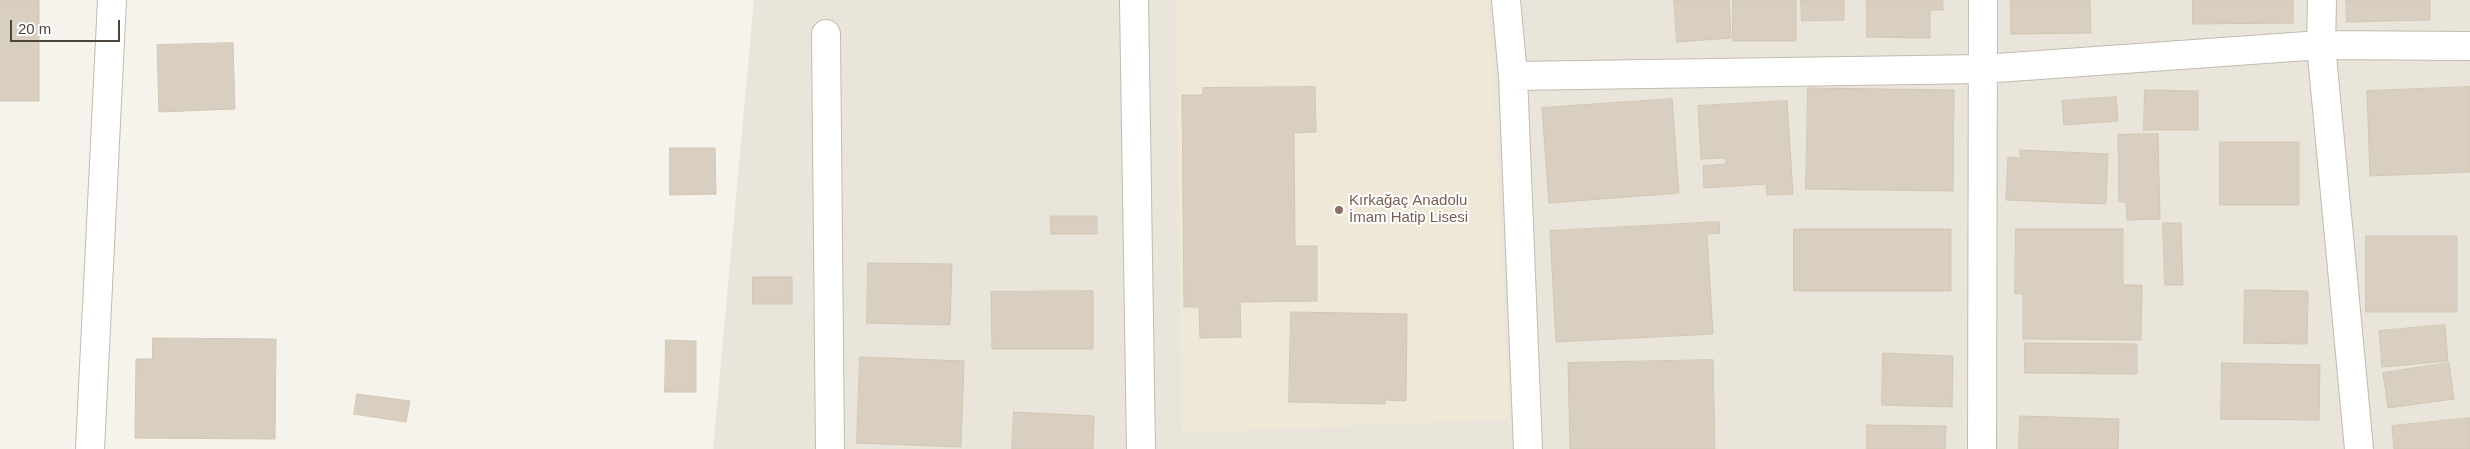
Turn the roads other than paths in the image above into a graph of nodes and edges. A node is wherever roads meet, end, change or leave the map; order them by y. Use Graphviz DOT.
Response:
graph roads {
  1 [pos="112,0"];
  2 [pos="1134,0"];
  3 [pos="1506,0"];
  4 [pos="1983,0"];
  5 [pos="2322,0"];
  6 [pos="826,34"];
  7 [pos="2321,45"];
  8 [pos="2470,46"];
  9 [pos="1983,69"];
  10 [pos="1513,76"];
  11 [pos="90,449"];
  12 [pos="830,449"];
  13 [pos="1142,449"];
  14 [pos="1528,449"];
  15 [pos="1982,449"];
  16 [pos="2359,449"];
  1 -- 11 [label="street"];
  2 -- 13 [label="street"];
  3 -- 10 [label="street"];
  4 -- 9 [label="street"];
  5 -- 7 [label="street"];
  6 -- 12 [label="street"];
  7 -- 8 [label="street"];
  7 -- 9 [label="street"];
  7 -- 16 [label="street"];
  9 -- 10 [label="street"];
  9 -- 15 [label="street"];
  10 -- 14 [label="street"];
}
